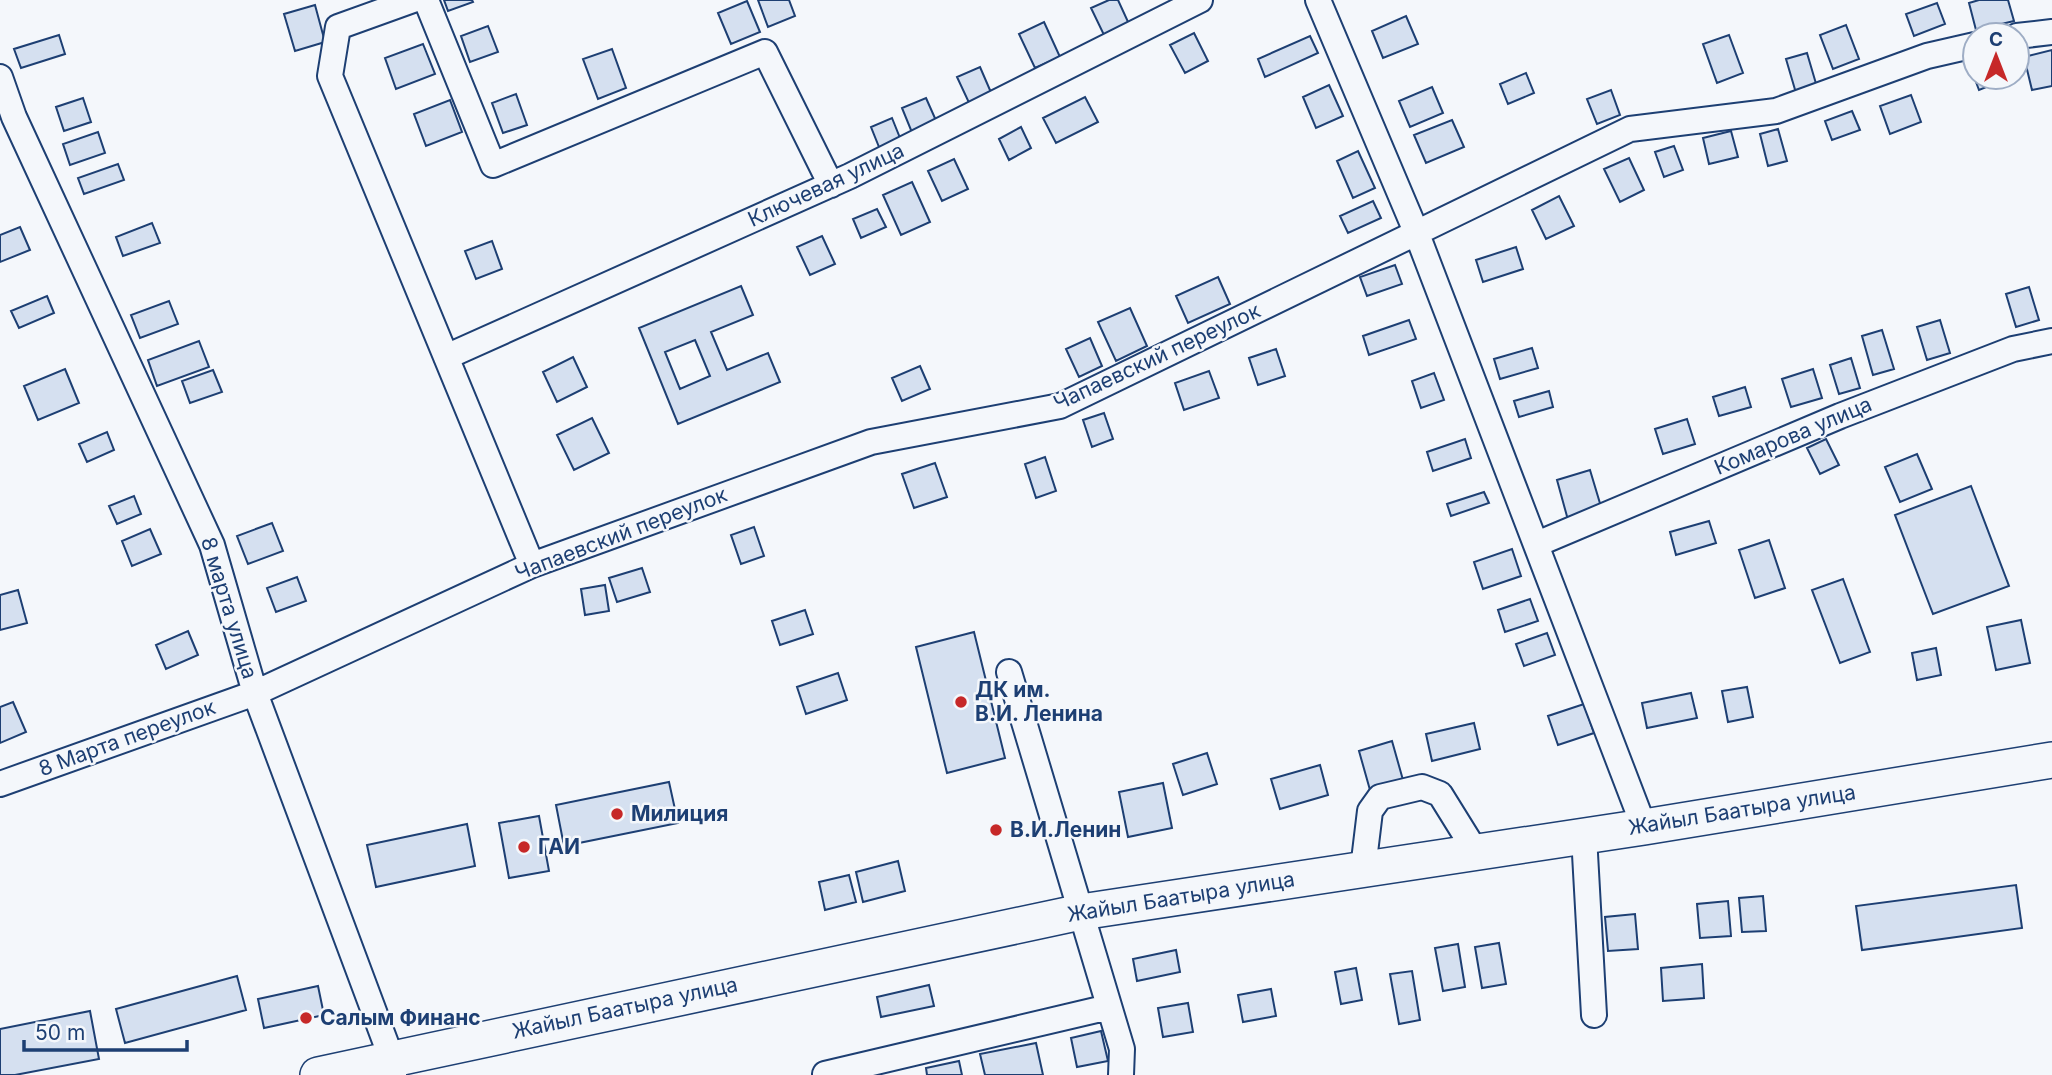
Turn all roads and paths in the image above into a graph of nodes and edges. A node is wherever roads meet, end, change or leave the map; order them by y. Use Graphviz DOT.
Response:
graph roads {
  1 [pos="413,0"];
  2 [pos="426,0"];
  3 [pos="1200,0"];
  4 [pos="1318,0"];
  5 [pos="2052,32"];
  6 [pos="2031,34"];
  7 [pos="1961,48"];
  8 [pos="0,77"];
  9 [pos="7,121"];
  10 [pos="831,185"];
  11 [pos="1417,234"];
  12 [pos="2052,341"];
  13 [pos="446,357"];
  14 [pos="1537,544"];
  15 [pos="532,565"];
  16 [pos="1009,672"];
  17 [pos="255,693"];
  18 [pos="2052,760"];
  19 [pos="0,784"];
  20 [pos="1644,827"];
  21 [pos="1584,835"];
  22 [pos="1476,852"];
  23 [pos="1363,869"];
  24 [pos="1081,912"];
  25 [pos="1109,1007"];
  26 [pos="1594,1015"];
  27 [pos="393,1066"];
  28 [pos="825,1074"];
  29 [pos="318,1075"];
  30 [pos="1121,1075"];
  1 -- 13 [label="street"];
  2 -- 10 [label="street"];
  3 -- 10 [label="street, Ключевая улица"];
  4 -- 11 [label="street"];
  5 -- 6 [label="street"];
  7 -- 11 [label="street, Чапаевский переулок"];
  8 -- 9 [label="street, 8 марта улица"];
  9 -- 17 [label="street, 8 марта улица"];
  10 -- 13 [label="street, Ключевая улица"];
  11 -- 14 [label="street"];
  11 -- 15 [label="street, Чапаевский переулок"];
  12 -- 14 [label="street, Комарова улица"];
  13 -- 15 [label="street"];
  14 -- 20 [label="street"];
  15 -- 17 [label="street, Чапаевский переулок"];
  16 -- 24 [label="street"];
  17 -- 19 [label="street, 8 Марта переулок"];
  17 -- 27 [label="street, 8 марта улица"];
  18 -- 20 [label="highway, Жайыл Баатыра улица"];
  20 -- 21 [label="highway, Жайыл Баатыра улица"];
  21 -- 22 [label="highway, Жайыл Баатыра улица"];
  21 -- 26 [label="street"];
  22 -- 23 [label="highway, Жайыл Баатыра улица"];
  22 -- 23 [label="street"];
  23 -- 24 [label="highway, Жайыл Баатыра улица"];
  24 -- 25 [label="street"];
  24 -- 27 [label="highway, Жайыл Баатыра улица"];
  25 -- 28 [label="street"];
  25 -- 30 [label="street"];
  27 -- 29 [label="highway, Жайыл Баатыра улица"];
}
